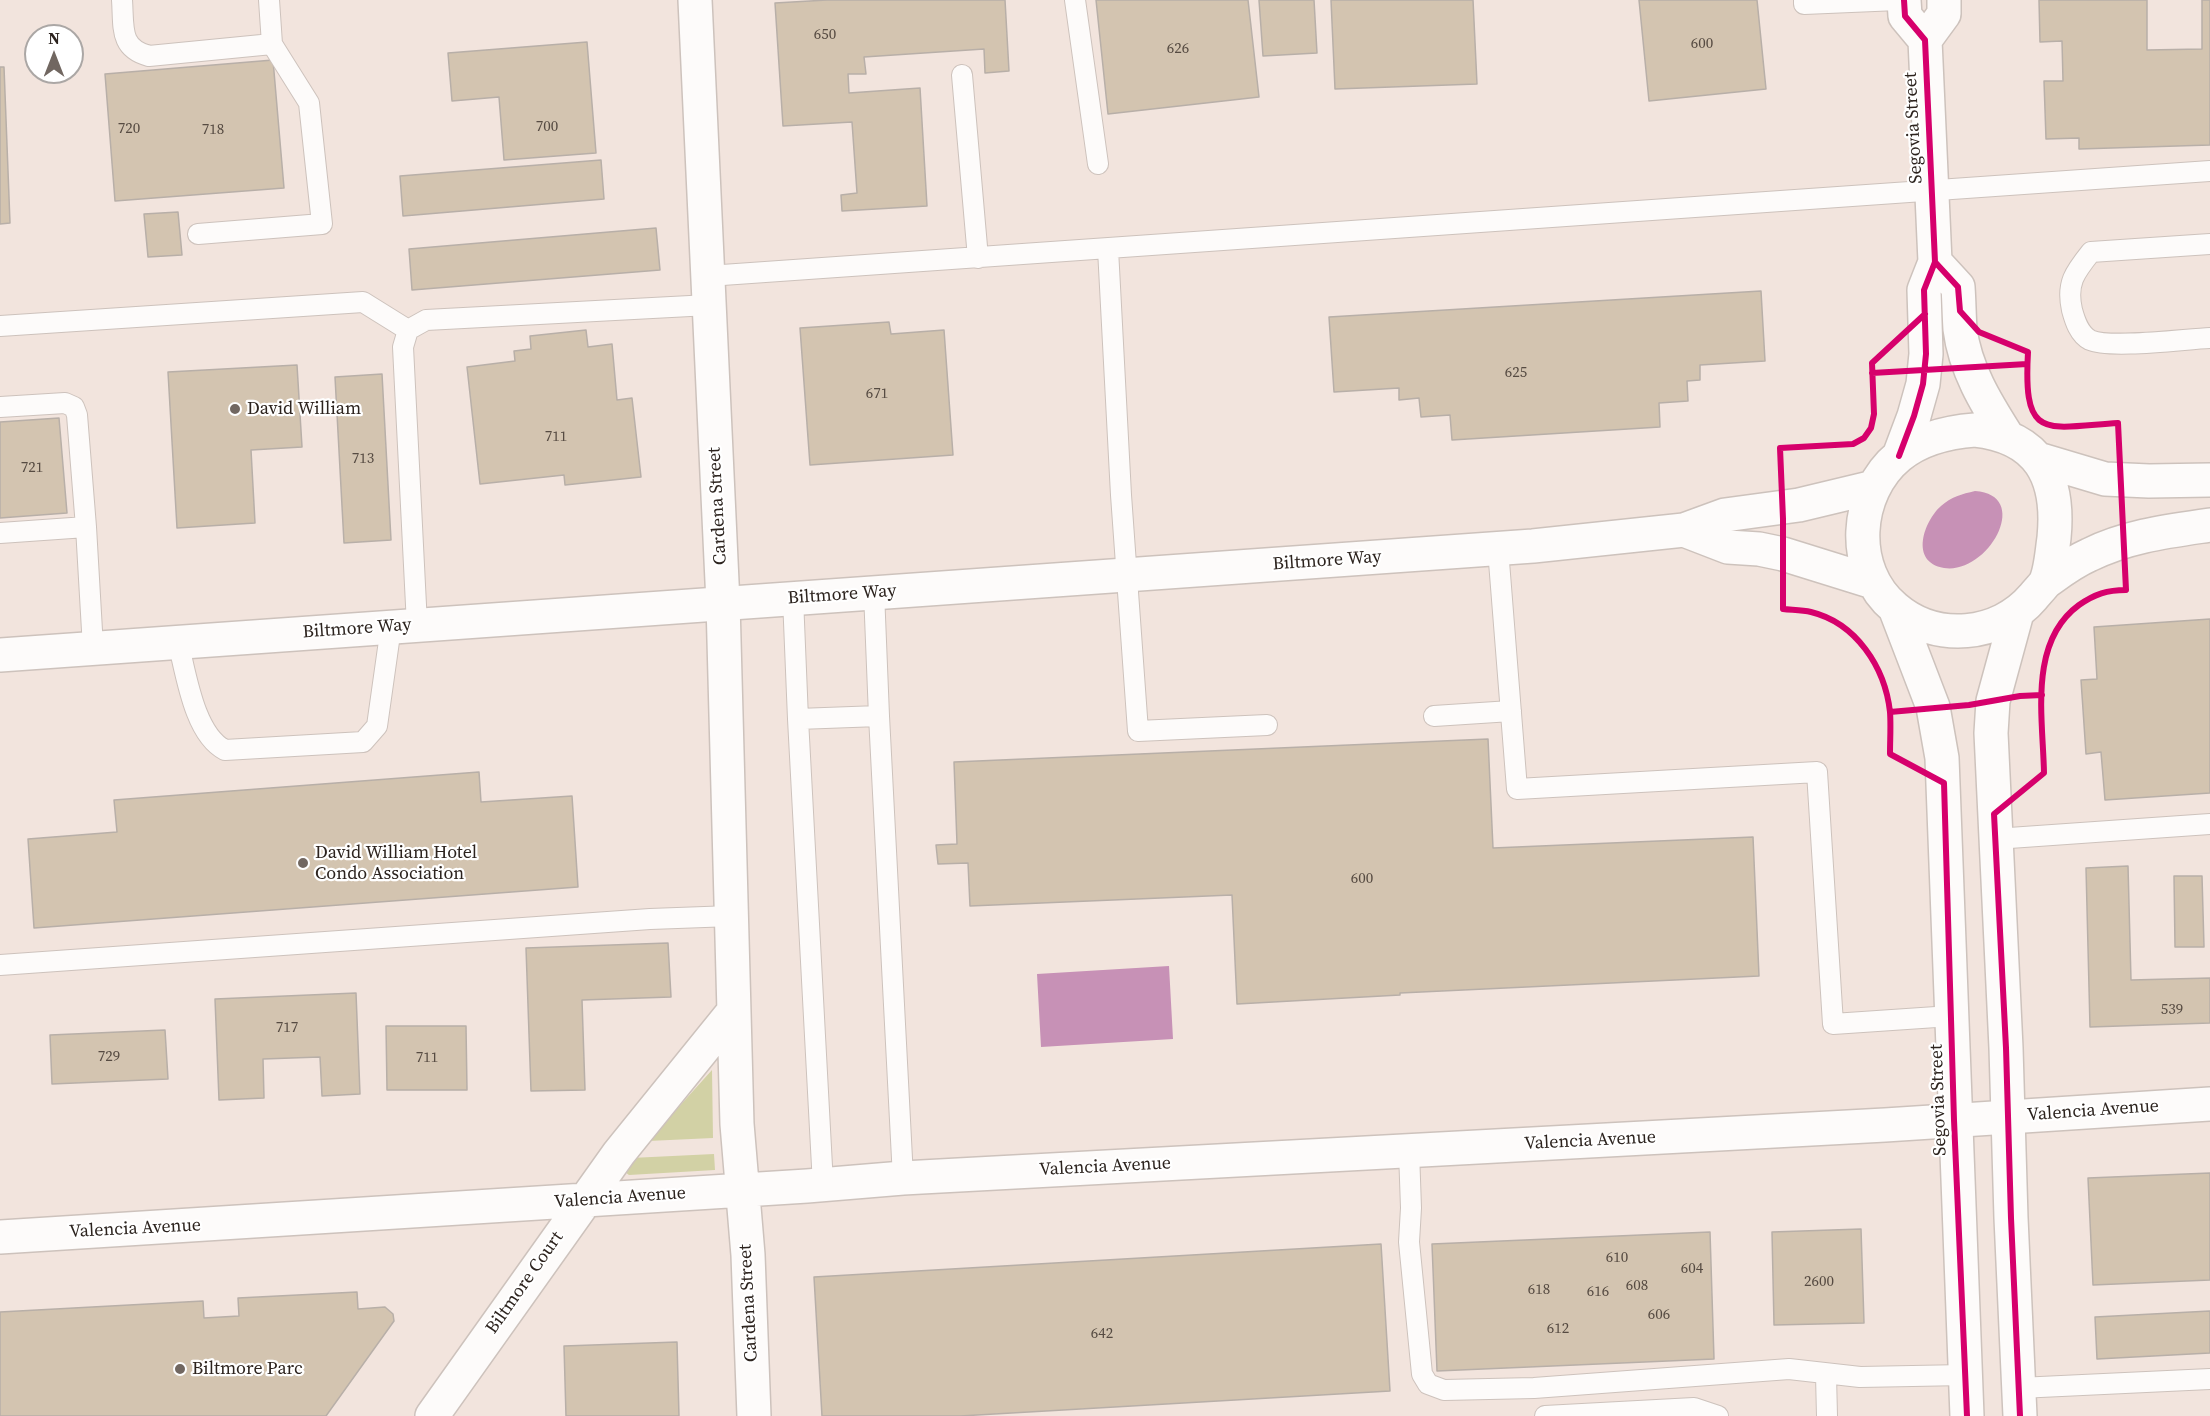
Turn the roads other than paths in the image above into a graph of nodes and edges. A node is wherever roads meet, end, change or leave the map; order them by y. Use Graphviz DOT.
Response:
graph roads {
  1 [pos="122,0"];
  2 [pos="269,0"];
  3 [pos="695,0"];
  4 [pos="1075,0"];
  5 [pos="1804,0"];
  6 [pos="1898,0"];
  7 [pos="1904,0"];
  8 [pos="1944,0"];
  9 [pos="1924,40"];
  10 [pos="272,44"];
  11 [pos="962,75"];
  12 [pos="1098,164"];
  13 [pos="2210,171"];
  14 [pos="1932,191"];
  15 [pos="198,234"];
  16 [pos="2210,244"];
  17 [pos="1108,249"];
  18 [pos="978,258"];
  19 [pos="1935,262"];
  20 [pos="709,291"];
  21 [pos="0,326"];
  22 [pos="408,330"];
  23 [pos="2210,338"];
  24 [pos="0,407"];
  25 [pos="2007,436"];
  26 [pos="1899,456"];
  27 [pos="2038,459"];
  28 [pos="2210,480"];
  29 [pos="1874,487"];
  30 [pos="2210,525"];
  31 [pos="86,527"];
  32 [pos="1684,530"];
  33 [pos="0,533"];
  34 [pos="1498,549"];
  35 [pos="1127,575"];
  36 [pos="1873,582"];
  37 [pos="2046,582"];
  38 [pos="874,592"];
  39 [pos="793,598"];
  40 [pos="723,603"];
  41 [pos="1895,608"];
  42 [pos="2017,613"];
  43 [pos="404,626"];
  44 [pos="178,642"];
  45 [pos="93,648"];
  46 [pos="0,654"];
  47 [pos="1511,711"];
  48 [pos="879,716"];
  49 [pos="1434,716"];
  50 [pos="798,719"];
  51 [pos="1267,725"];
  52 [pos="2210,824"];
  53 [pos="1995,839"];
  54 [pos="732,916"];
  55 [pos="0,965"];
  56 [pos="733,1012"];
  57 [pos="1951,1016"];
  58 [pos="2210,1104"];
  59 [pos="2009,1116"];
  60 [pos="1954,1120"];
  61 [pos="1409,1151"];
  62 [pos="903,1178"];
  63 [pos="823,1185"];
  64 [pos="743,1190"];
  65 [pos="584,1200"];
  66 [pos="0,1237"];
  67 [pos="1826,1375"];
  68 [pos="1965,1375"];
  69 [pos="2210,1379"];
  70 [pos="2019,1402"];
  71 [pos="432,1416"];
  72 [pos="754,1416"];
  73 [pos="1545,1416"];
  74 [pos="1718,1416"];
  75 [pos="1827,1416"];
  76 [pos="1967,1416"];
  1 -- 10 [label="lane"];
  2 -- 10 [label="lane"];
  3 -- 20 [label="street, Cardena Street"];
  4 -- 12 [label="lane"];
  5 -- 6 [label="lane"];
  7 -- 9 [label="street"];
  8 -- 9 [label="street"];
  9 -- 14 [label="street, Segovia Street"];
  10 -- 15 [label="lane"];
  11 -- 18 [label="lane"];
  13 -- 14 [label="lane"];
  14 -- 17 [label="lane"];
  14 -- 19 [label="street, Segovia Street"];
  16 -- 23 [label="lane"];
  17 -- 18 [label="lane"];
  17 -- 35 [label="lane"];
  18 -- 20 [label="lane"];
  19 -- 25 [label="street"];
  19 -- 26 [label="street, Segovia Street"];
  20 -- 22 [label="lane"];
  20 -- 40 [label="street, Cardena Street"];
  21 -- 22 [label="lane"];
  22 -- 43 [label="lane"];
  24 -- 31 [label="lane"];
  25 -- 26 [label="street"];
  25 -- 27 [label="street"];
  26 -- 29 [label="street"];
  27 -- 28 [label="street"];
  27 -- 37 [label="street"];
  29 -- 32 [label="street, Biltmore Way"];
  29 -- 36 [label="street"];
  30 -- 37 [label="street"];
  31 -- 33 [label="lane"];
  31 -- 45 [label="lane"];
  32 -- 34 [label="street, Biltmore Way"];
  32 -- 36 [label="street, Biltmore Way"];
  34 -- 35 [label="street, Biltmore Way"];
  34 -- 47 [label="lane"];
  35 -- 38 [label="street, Biltmore Way"];
  35 -- 51 [label="lane"];
  36 -- 41 [label="street"];
  37 -- 42 [label="street"];
  38 -- 39 [label="street, Biltmore Way"];
  38 -- 48 [label="lane"];
  39 -- 40 [label="street, Biltmore Way"];
  39 -- 50 [label="lane"];
  40 -- 43 [label="street, Biltmore Way"];
  40 -- 54 [label="street, Cardena Street"];
  41 -- 42 [label="street"];
  41 -- 57 [label="street, Segovia Street"];
  42 -- 53 [label="street"];
  43 -- 44 [label="street, Biltmore Way"];
  43 -- 44 [label="lane"];
  44 -- 45 [label="street, Biltmore Way"];
  45 -- 46 [label="street, Biltmore Way"];
  47 -- 49 [label="lane"];
  47 -- 57 [label="lane"];
  48 -- 50 [label="lane"];
  48 -- 62 [label="lane"];
  50 -- 63 [label="lane"];
  52 -- 53 [label="lane"];
  53 -- 59 [label="street"];
  54 -- 55 [label="lane"];
  54 -- 56 [label="street, Cardena Street"];
  56 -- 64 [label="street, Cardena Street"];
  56 -- 65 [label="street, Biltmore Court"];
  57 -- 60 [label="street, Segovia Street"];
  58 -- 59 [label="street, Valencia Avenue"];
  59 -- 60 [label="street, Valencia Avenue"];
  59 -- 70 [label="street"];
  60 -- 61 [label="street, Valencia Avenue"];
  60 -- 68 [label="street, Segovia Street"];
  61 -- 62 [label="street, Valencia Avenue"];
  61 -- 67 [label="lane"];
  62 -- 63 [label="street, Valencia Avenue"];
  63 -- 64 [label="street, Valencia Avenue"];
  64 -- 65 [label="street, Valencia Avenue"];
  64 -- 72 [label="street, Cardena Street"];
  65 -- 66 [label="street, Valencia Avenue"];
  65 -- 71 [label="street, Biltmore Court"];
  67 -- 68 [label="lane"];
  67 -- 75 [label="lane"];
  68 -- 76 [label="street, Segovia Street"];
  69 -- 70 [label="lane"];
  73 -- 74 [label="lane"];
}
